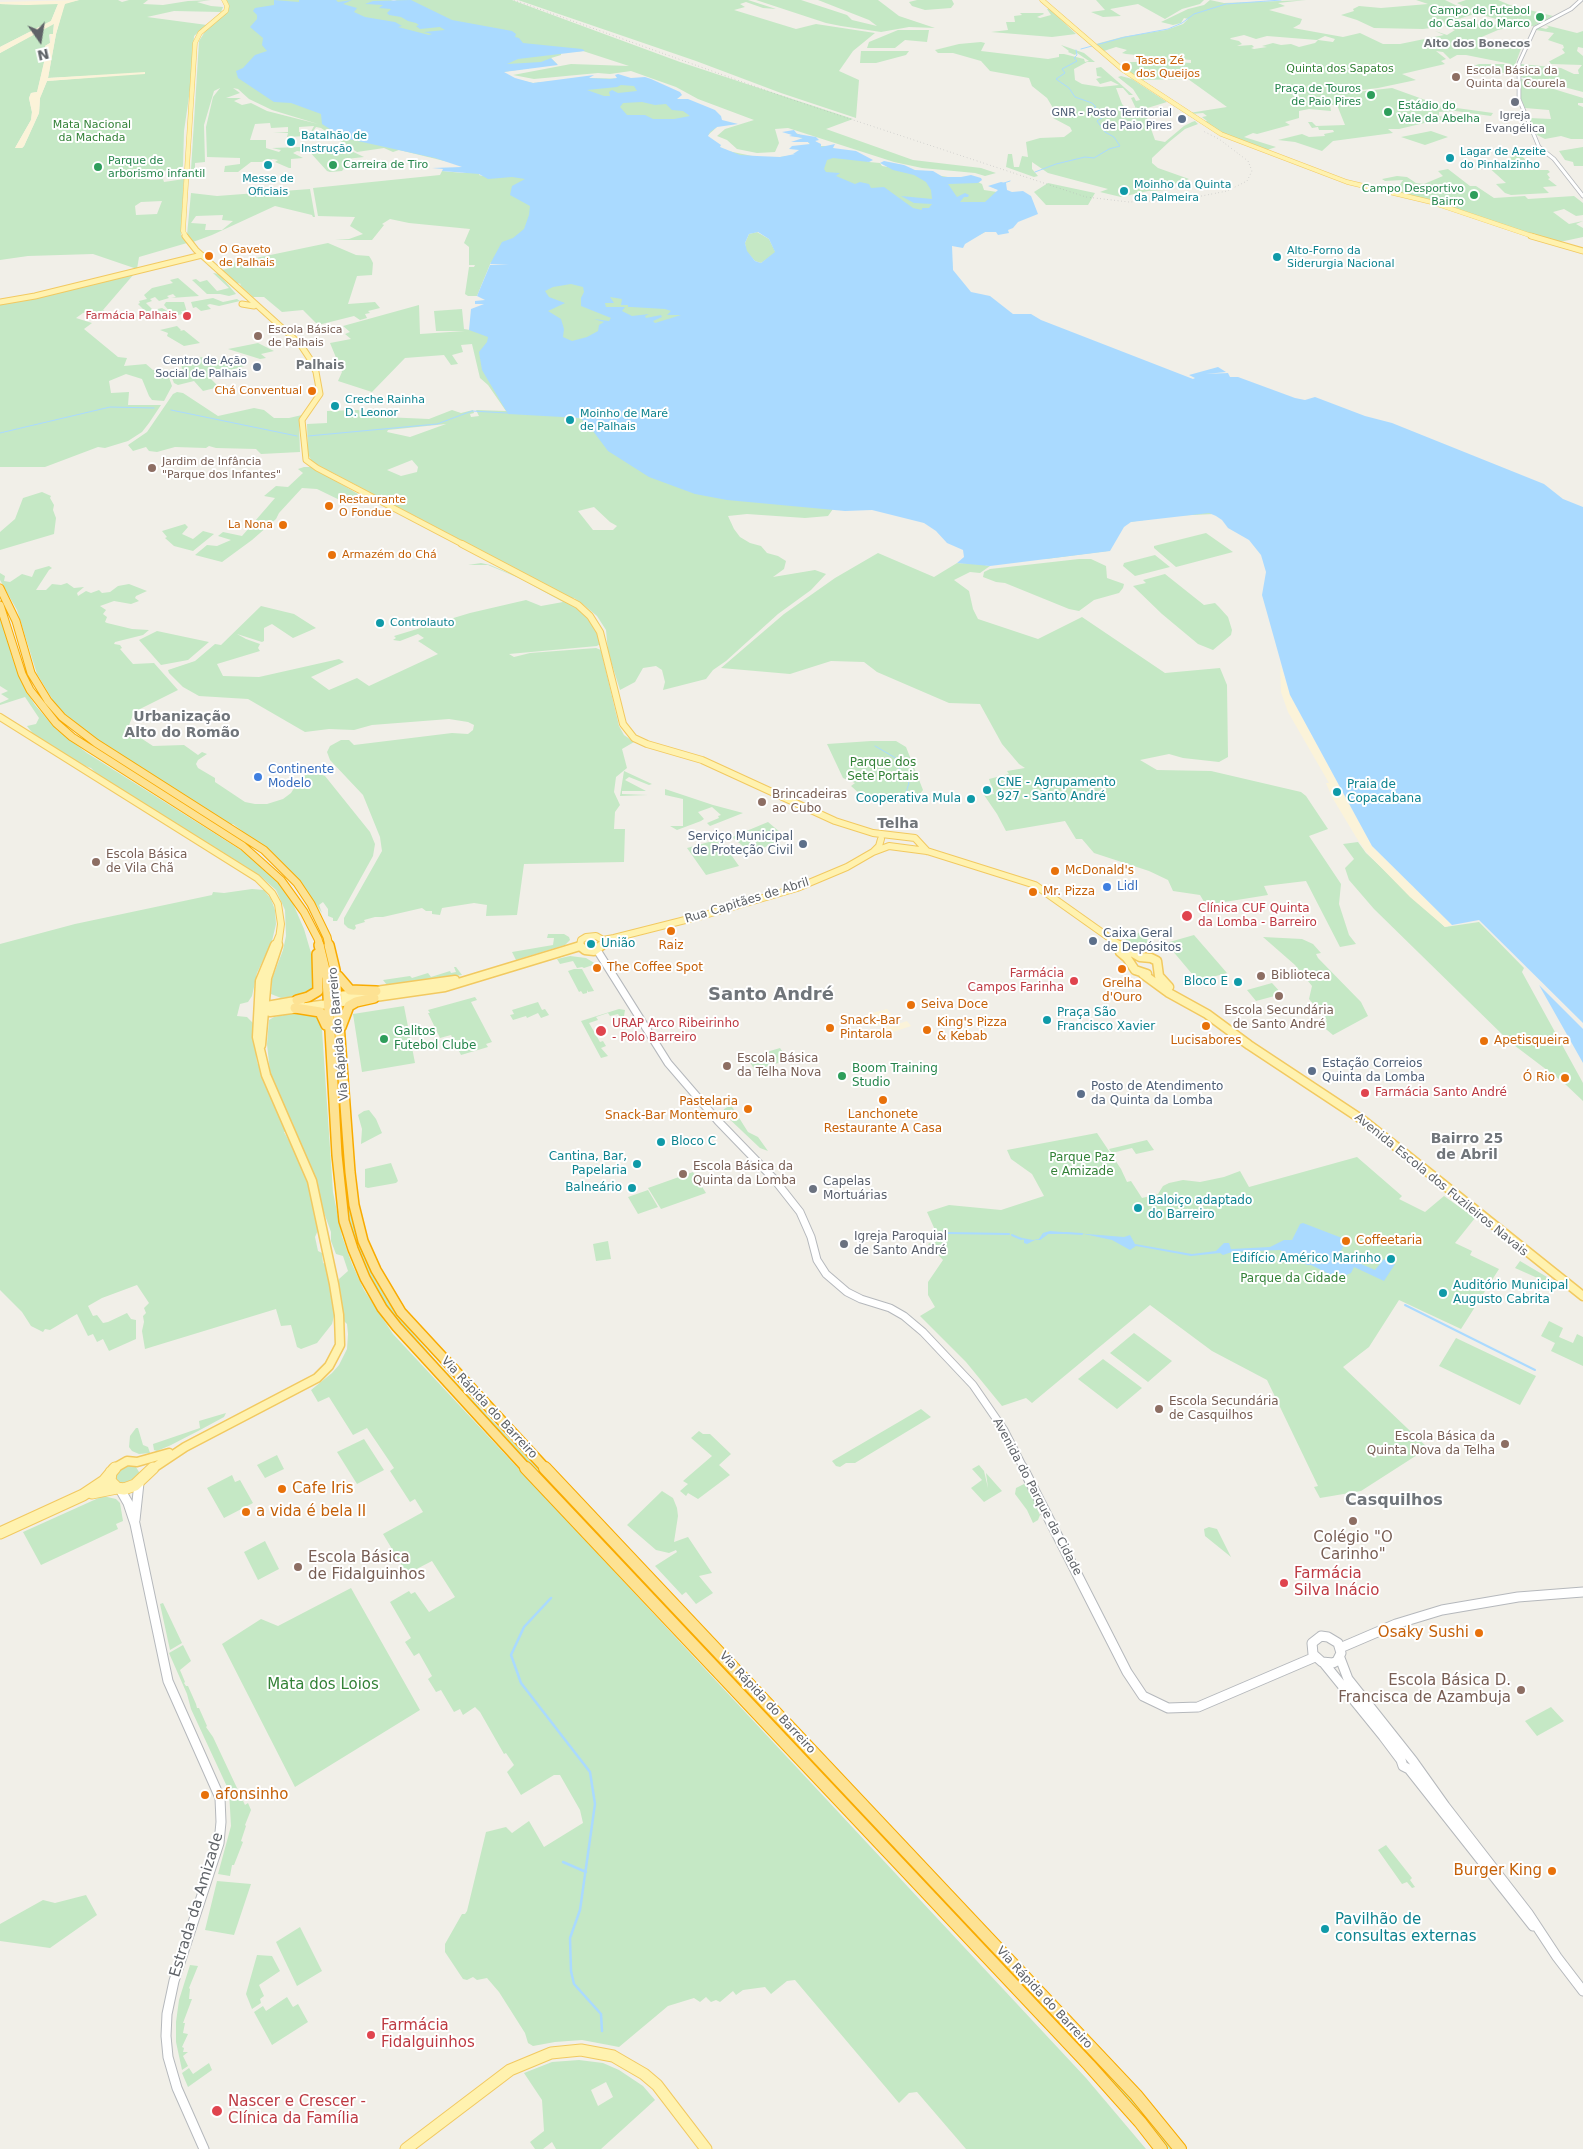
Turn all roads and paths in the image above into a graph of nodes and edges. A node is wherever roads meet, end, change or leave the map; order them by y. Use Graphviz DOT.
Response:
graph roads {
  1 [pos="224,0"];
  2 [pos="1042,0"];
  3 [pos="1582,0"];
  4 [pos="1527,116"];
  5 [pos="1583,196"];
  6 [pos="196,250"];
  7 [pos="1583,251"];
  8 [pos="202,255"];
  9 [pos="189,258"];
  10 [pos="208,260"];
  11 [pos="223,274"];
  12 [pos="243,296"];
  13 [pos="0,302"];
  14 [pos="254,306"];
  15 [pos="279,324"];
  16 [pos="0,588"];
  17 [pos="0,605"];
  18 [pos="0,717"];
  19 [pos="873,833"];
  20 [pos="890,835"];
  21 [pos="881,840"];
  22 [pos="919,843"];
  23 [pos="889,846"];
  24 [pos="911,848"];
  25 [pos="927,851"];
  26 [pos="873,852"];
  27 [pos="310,925"];
  28 [pos="279,936"];
  29 [pos="1107,938"];
  30 [pos="603,940"];
  31 [pos="580,946"];
  32 [pos="597,950"];
  33 [pos="1140,957"];
  34 [pos="1132,964"];
  35 [pos="336,970"];
  36 [pos="1158,970"];
  37 [pos="1143,974"];
  38 [pos="265,990"];
  39 [pos="375,994"];
  40 [pos="1177,996"];
  41 [pos="333,1000"];
  42 [pos="283,1002"];
  43 [pos="296,1004"];
  44 [pos="262,1008"];
  45 [pos="277,1011"];
  46 [pos="264,1025"];
  47 [pos="340,1032"];
  48 [pos="330,1033"];
  49 [pos="260,1050"];
  50 [pos="1583,1296"];
  51 [pos="185,1447"];
  52 [pos="137,1462"];
  53 [pos="111,1472"];
  54 [pos="141,1479"];
  55 [pos="118,1488"];
  56 [pos="83,1495"];
  57 [pos="135,1524"];
  58 [pos="0,1534"];
  59 [pos="1583,1592"];
  60 [pos="1340,1648"];
  61 [pos="1315,1657"];
  62 [pos="1340,1658"];
  63 [pos="1323,1662"];
  64 [pos="1408,1763"];
  65 [pos="1583,1991"];
  66 [pos="204,2149"];
  67 [pos="406,2149"];
  68 [pos="706,2149"];
  69 [pos="1161,2149"];
  70 [pos="1180,2149"];
  1 -- 6 [label="main road"];
  2 -- 7 [label="main road"];
  3 -- 4 [label="street"];
  4 -- 5 [label="street"];
  6 -- 8 [label="main road"];
  6 -- 9 [label="main road"];
  8 -- 9 [label="main road"];
  8 -- 10 [label="main road"];
  9 -- 10 [label="main road"];
  9 -- 13 [label="main road"];
  10 -- 11 [label="main road"];
  11 -- 12 [label="main road"];
  11 -- 15 [label="main road"];
  12 -- 14 [label="main road"];
  12 -- 14 [label="main road"];
  14 -- 15 [label="main road"];
  15 -- 19 [label="main road"];
  16 -- 35 [label="highway, Via Rápida do Barreiro"];
  17 -- 27 [label="highway, Via Rápida do Barreiro"];
  18 -- 28 [label="main road"];
  19 -- 20 [label="main road"];
  19 -- 21 [label="main road"];
  20 -- 21 [label="main road"];
  20 -- 22 [label="main road"];
  21 -- 23 [label="main road"];
  21 -- 26 [label="main road, Rua Capitães de Abril"];
  22 -- 24 [label="main road"];
  22 -- 25 [label="main road"];
  23 -- 24 [label="main road"];
  23 -- 26 [label="main road"];
  24 -- 25 [label="main road"];
  25 -- 29 [label="main road"];
  26 -- 30 [label="main road, Rua Capitães de Abril"];
  27 -- 41 [label="highway, Via Rápida do Barreiro"];
  27 -- 43 [label="highway"];
  28 -- 38 [label="main road"];
  28 -- 44 [label="main road"];
  29 -- 33 [label="main road"];
  29 -- 34 [label="main road"];
  30 -- 31 [label="main road, Rua Capitães de Abril"];
  30 -- 32 [label="main road"];
  31 -- 32 [label="main road, Rua Capitães de Abril"];
  31 -- 39 [label="main road, Rua Capitães de Abril"];
  32 -- 61 [label="street, Avenida do Parque da Cidade"];
  33 -- 34 [label="main road"];
  33 -- 36 [label="main road"];
  34 -- 37 [label="main road"];
  35 -- 39 [label="highway"];
  35 -- 41 [label="highway, Via Rápida do Barreiro"];
  36 -- 37 [label="main road"];
  36 -- 40 [label="main road"];
  37 -- 40 [label="main road"];
  38 -- 42 [label="main road"];
  38 -- 44 [label="main road"];
  39 -- 41 [label="main road, Rua Capitães de Abril"];
  39 -- 47 [label="highway"];
  40 -- 50 [label="main road, Avenida Escola dos Fuzileiros Navais"];
  41 -- 43 [label="main road, Rua Capitães de Abril"];
  41 -- 47 [label="highway, Via Rápida do Barreiro"];
  41 -- 48 [label="highway, Via Rápida do Barreiro"];
  42 -- 43 [label="main road"];
  42 -- 44 [label="main road"];
  43 -- 45 [label="main road"];
  43 -- 48 [label="highway"];
  44 -- 45 [label="main road"];
  44 -- 46 [label="main road"];
  44 -- 49 [label="main road"];
  45 -- 46 [label="main road"];
  46 -- 49 [label="main road"];
  47 -- 70 [label="highway, Via Rápida do Barreiro"];
  48 -- 69 [label="highway, Via Rápida do Barreiro"];
  49 -- 51 [label="main road"];
  51 -- 52 [label="main road"];
  51 -- 54 [label="main road"];
  52 -- 53 [label="main road"];
  52 -- 54 [label="main road"];
  53 -- 55 [label="main road"];
  53 -- 56 [label="main road"];
  54 -- 55 [label="main road"];
  54 -- 57 [label="street"];
  55 -- 56 [label="main road"];
  55 -- 57 [label="street"];
  56 -- 58 [label="main road"];
  57 -- 66 [label="street, Estrada da Amizade"];
  59 -- 60 [label="street"];
  60 -- 61 [label="street"];
  60 -- 62 [label="street"];
  61 -- 63 [label="street"];
  62 -- 63 [label="street"];
  62 -- 64 [label="street"];
  63 -- 64 [label="street"];
  64 -- 65 [label="street"];
  67 -- 68 [label="main road"];
}
